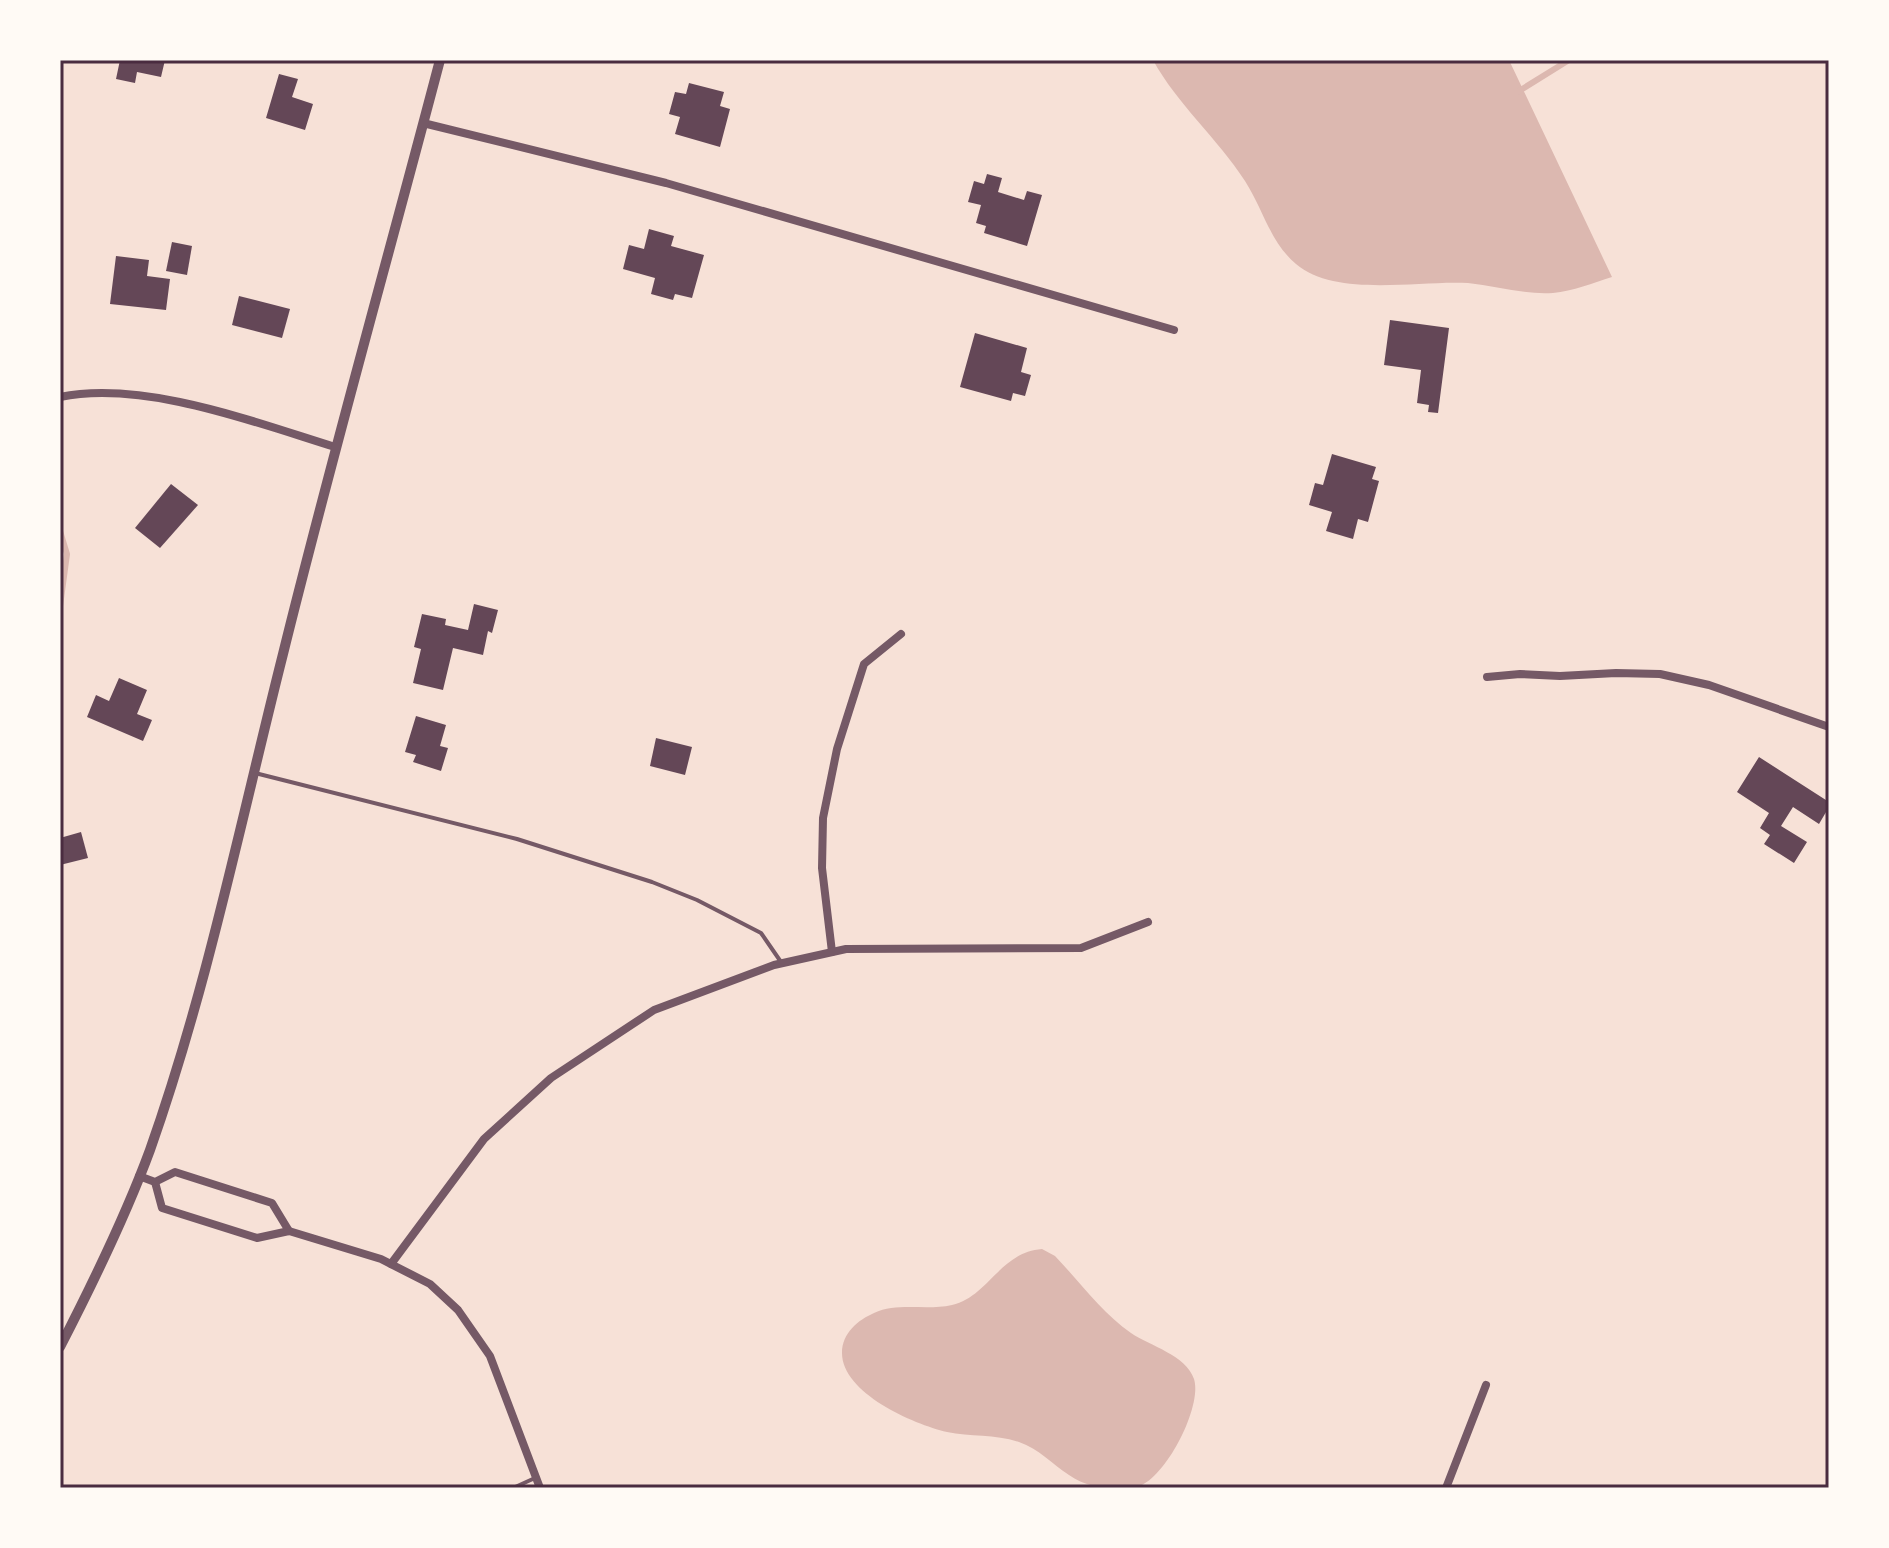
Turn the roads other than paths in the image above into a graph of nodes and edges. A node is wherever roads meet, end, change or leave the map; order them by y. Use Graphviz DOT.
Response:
graph roads {
  1 [pos="440,60"];
  2 [pos="423,123"];
  3 [pos="1174,330"];
  4 [pos="60,397"];
  5 [pos="335,447"];
  6 [pos="901,634"];
  7 [pos="1487,677"];
  8 [pos="1829,727"];
  9 [pos="253,772"];
  10 [pos="1148,922"];
  11 [pos="832,952"];
  12 [pos="782,964"];
  13 [pos="139,1176"];
  14 [pos="155,1182"];
  15 [pos="289,1231"];
  16 [pos="391,1264"];
  17 [pos="60,1347"];
  18 [pos="1486,1385"];
  19 [pos="535,1478"];
  20 [pos="513,1488"];
  21 [pos="540,1488"];
  22 [pos="1446,1488"];
  1 -- 2 [label="street"];
  2 -- 3 [label="street"];
  2 -- 5 [label="street"];
  4 -- 5 [label="street"];
  5 -- 9 [label="street"];
  6 -- 11 [label="street"];
  7 -- 8 [label="street"];
  9 -- 12 [label="lane"];
  9 -- 13 [label="street"];
  10 -- 11 [label="street"];
  11 -- 12 [label="street"];
  12 -- 16 [label="street"];
  13 -- 14 [label="street"];
  13 -- 17 [label="street"];
  14 -- 15 [label="street"];
  14 -- 15 [label="street"];
  15 -- 16 [label="street"];
  16 -- 19 [label="street"];
  18 -- 22 [label="street"];
  19 -- 20 [label="lane"];
  19 -- 21 [label="street"];
}
